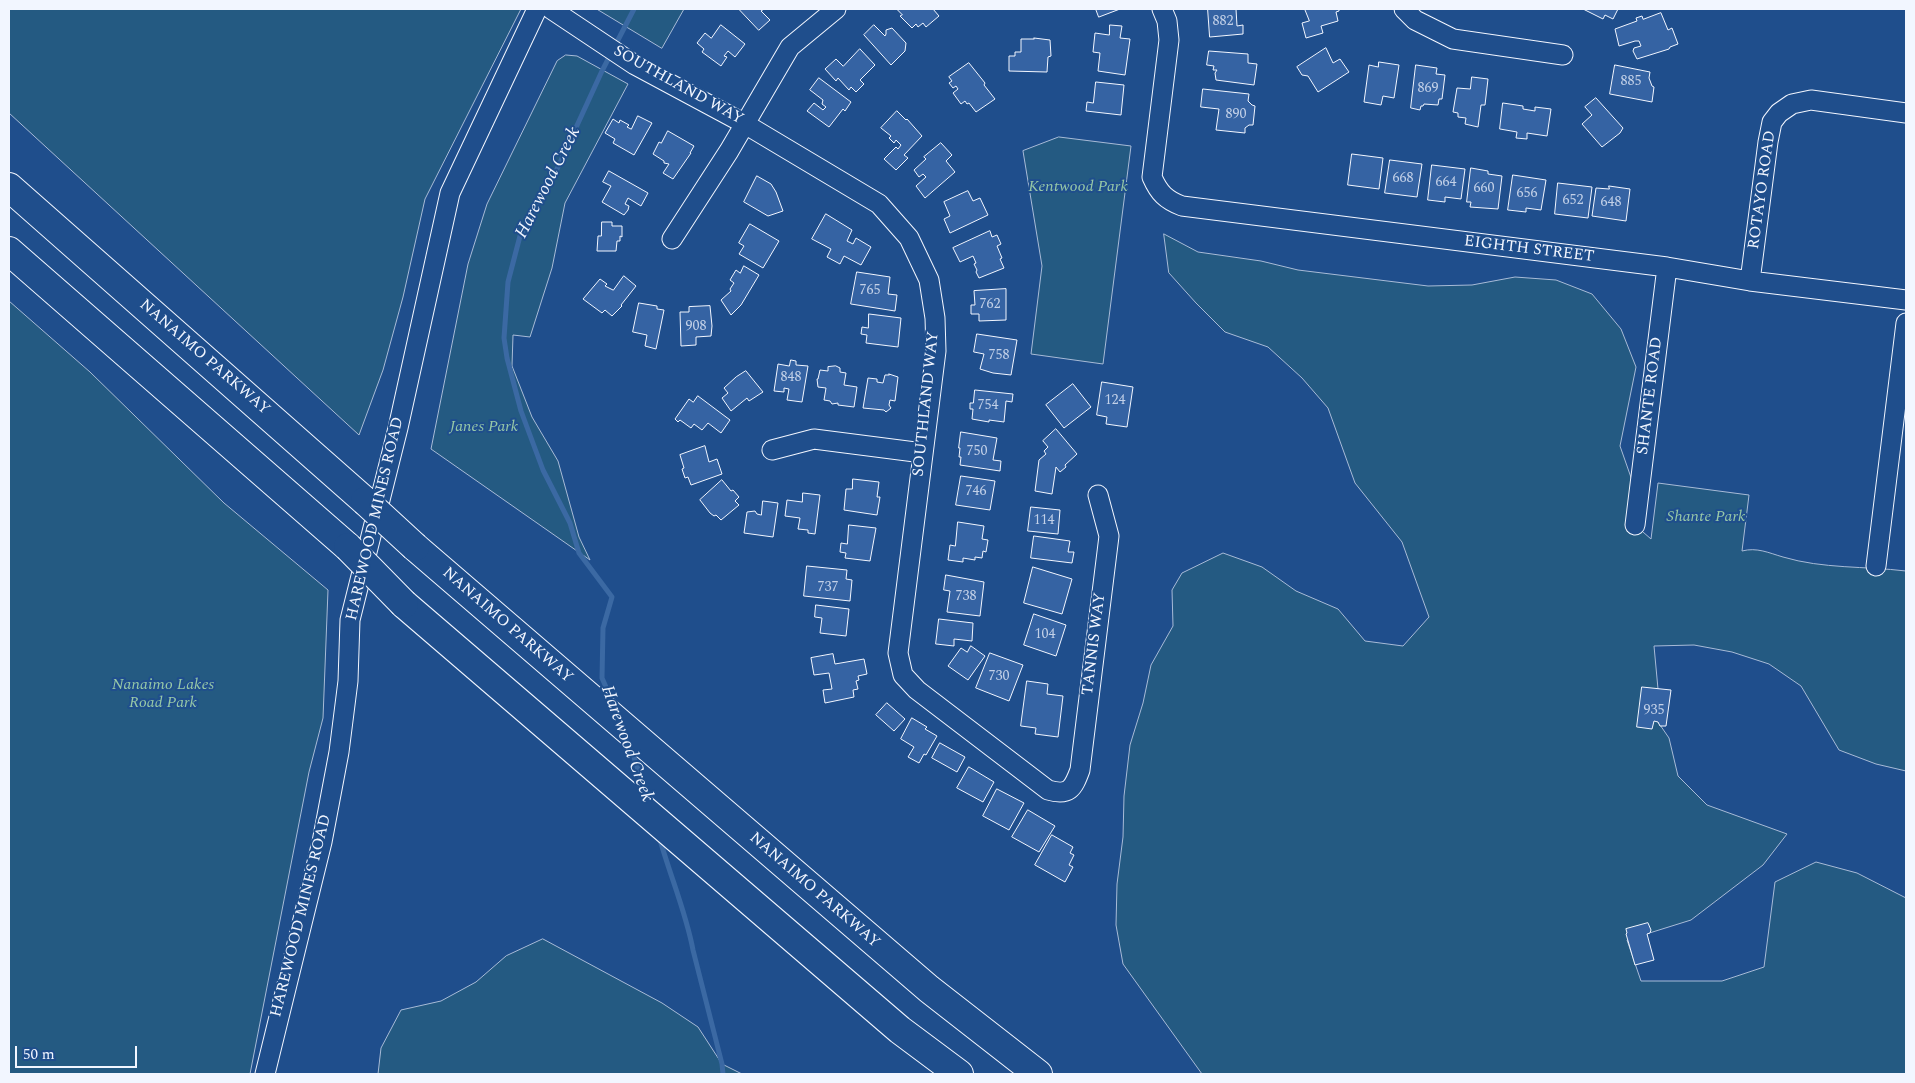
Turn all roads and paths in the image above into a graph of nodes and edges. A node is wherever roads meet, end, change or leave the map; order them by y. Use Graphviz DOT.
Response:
graph roads {
  1 [pos="537,9"];
  2 [pos="551,9"];
  3 [pos="836,9"];
  4 [pos="1162,9"];
  5 [pos="1404,9"];
  6 [pos="1563,55"];
  7 [pos="1906,113"];
  8 [pos="745,124"];
  9 [pos="9,187"];
  10 [pos="672,240"];
  11 [pos="9,251"];
  12 [pos="1666,267"];
  13 [pos="1750,281"];
  14 [pos="1906,300"];
  15 [pos="1906,323"];
  16 [pos="772,450"];
  17 [pos="923,453"];
  18 [pos="1098,495"];
  19 [pos="1635,525"];
  20 [pos="1876,566"];
  21 [pos="1068,791"];
  22 [pos="265,1074"];
  23 [pos="959,1074"];
  24 [pos="1038,1074"];
  1 -- 22 [label="street, HAREWOOD MINES ROAD"];
  2 -- 8 [label="street, SOUTHLAND WAY"];
  3 -- 8 [label="street"];
  4 -- 12 [label="street, EIGHTH STREET"];
  5 -- 6 [label="street"];
  7 -- 13 [label="street, ROTAYO ROAD"];
  8 -- 10 [label="street"];
  8 -- 17 [label="street, SOUTHLAND WAY"];
  9 -- 24 [label="highway, NANAIMO PARKWAY, bridge"];
  11 -- 23 [label="highway, bridge"];
  12 -- 13 [label="street, EIGHTH STREET"];
  12 -- 19 [label="street, SHANTE ROAD"];
  13 -- 14 [label="street, EIGHTH STREET"];
  15 -- 20 [label="street"];
  16 -- 17 [label="street"];
  17 -- 21 [label="street, SOUTHLAND WAY"];
  18 -- 21 [label="street, TANNIS WAY"];
}
